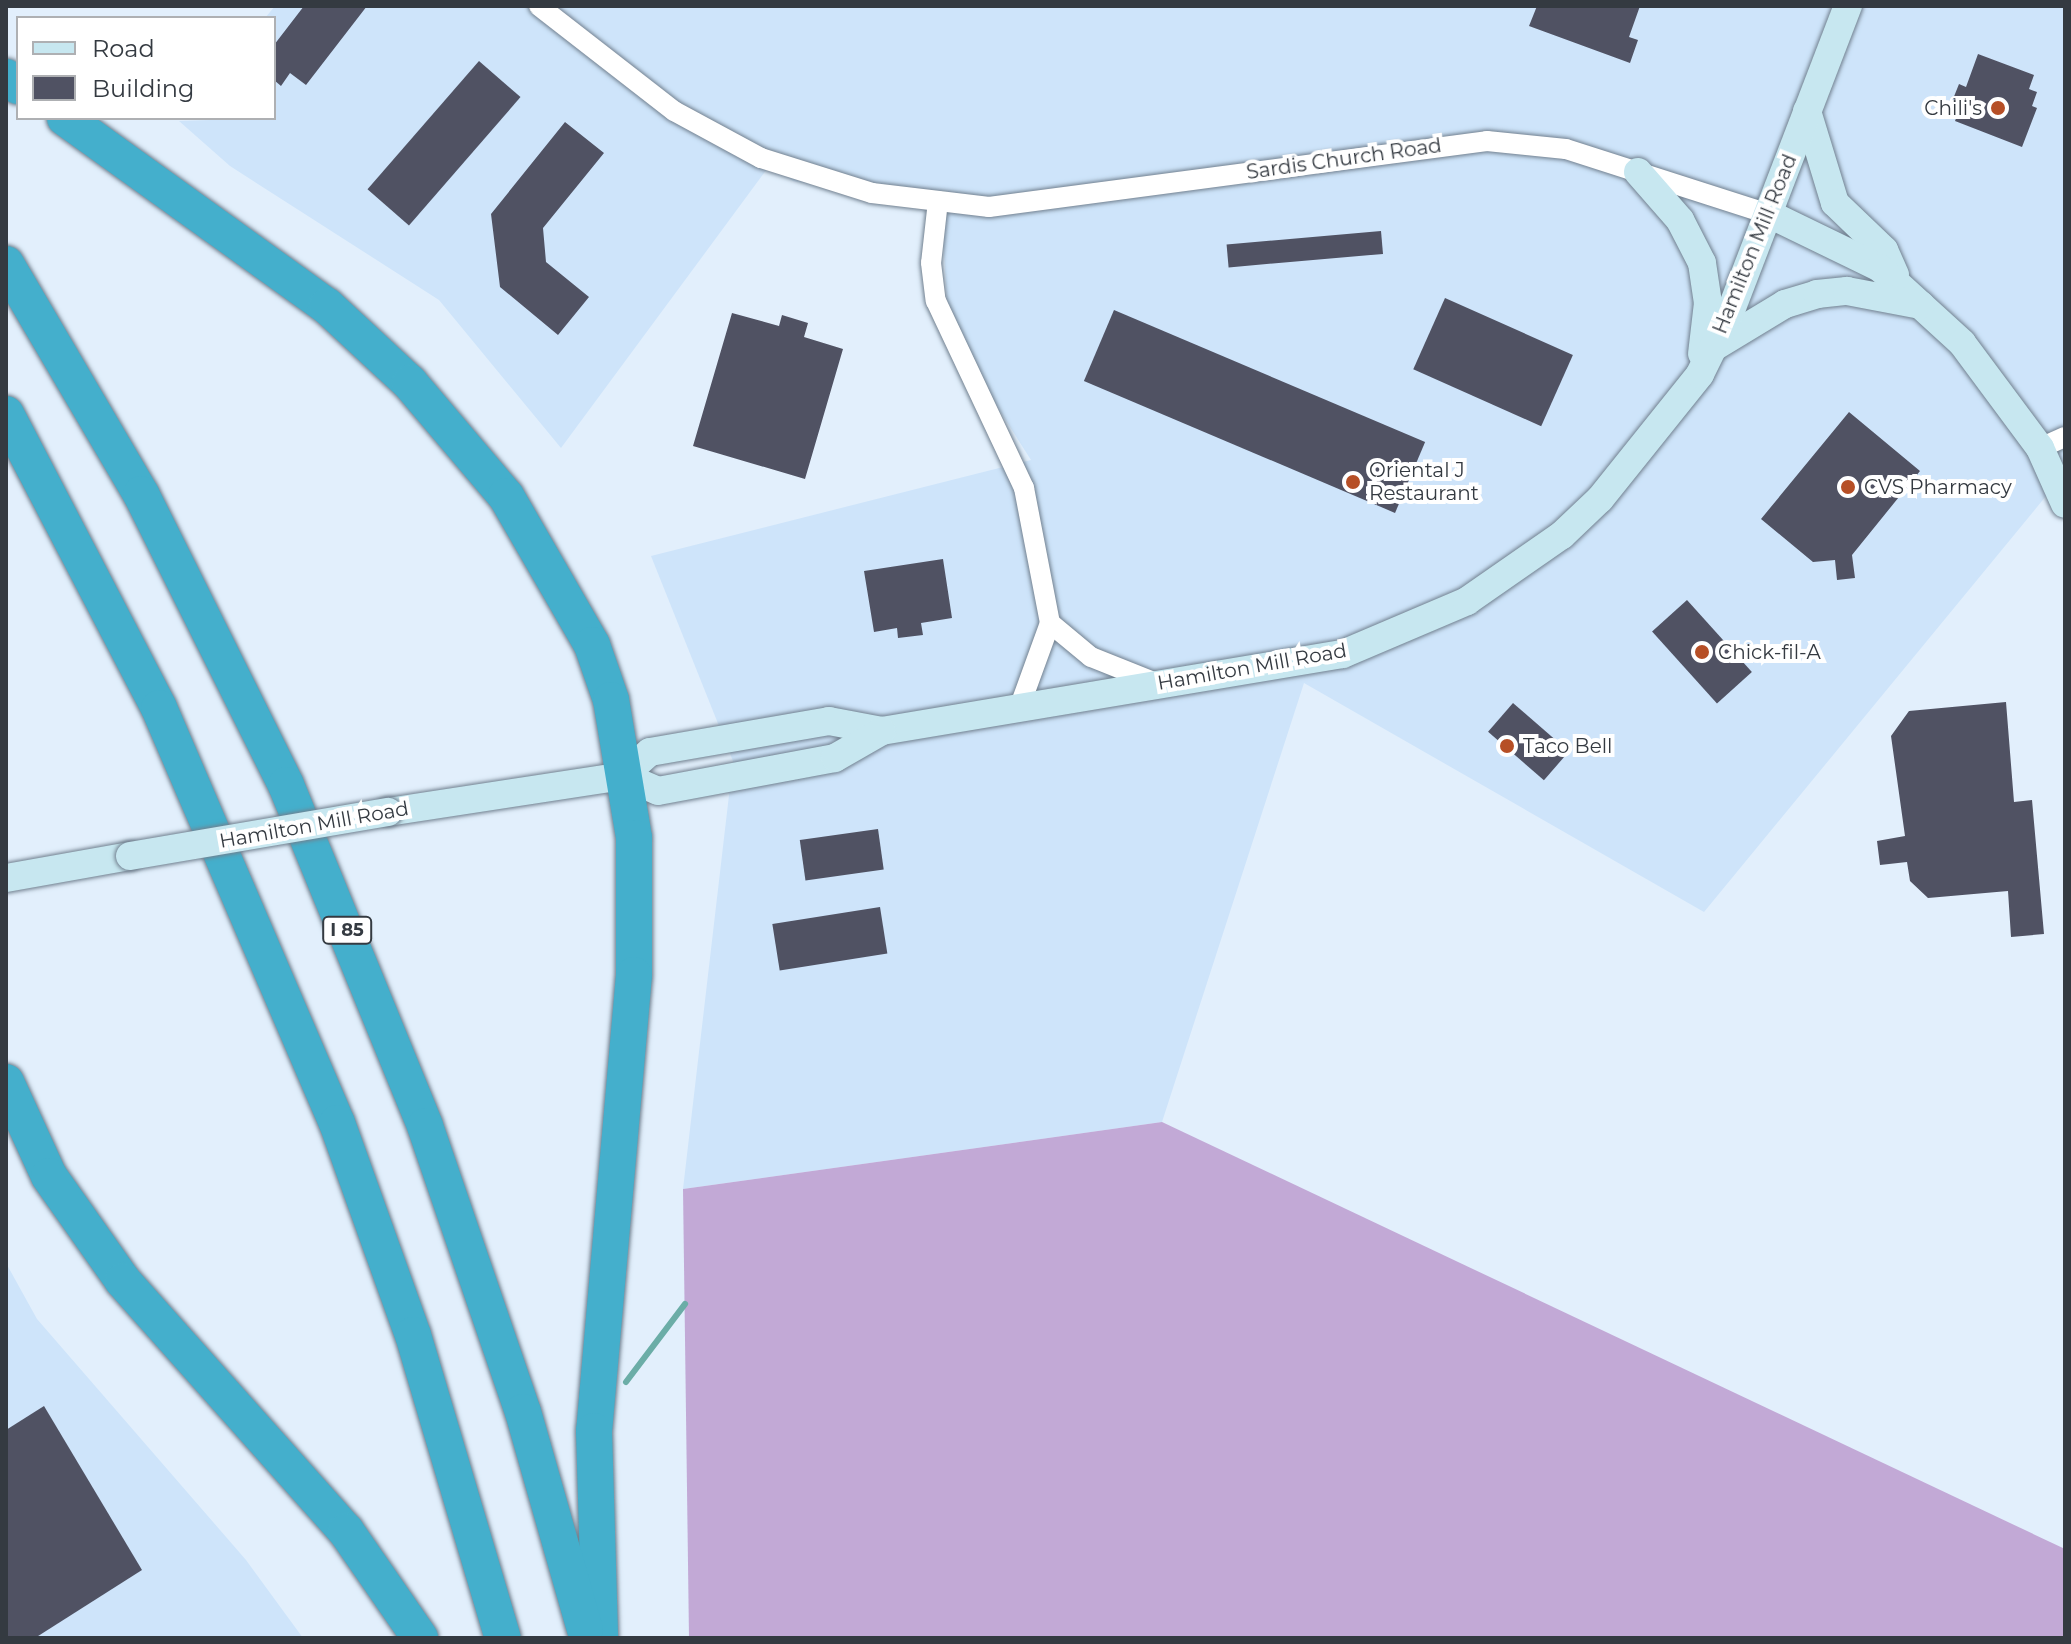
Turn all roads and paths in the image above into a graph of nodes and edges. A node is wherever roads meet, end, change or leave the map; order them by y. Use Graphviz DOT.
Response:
graph roads {
  1 [pos="539,6"];
  2 [pos="1848,6"];
  3 [pos="1807,111"];
  4 [pos="68,120"];
  5 [pos="1638,172"];
  6 [pos="938,201"];
  7 [pos="1769,214"];
  8 [pos="6,264"];
  9 [pos="1899,283"];
  10 [pos="1921,305"];
  11 [pos="1714,347"];
  12 [pos="1700,374"];
  13 [pos="6,414"];
  14 [pos="2052,442"];
  15 [pos="2065,504"];
  16 [pos="1050,623"];
  17 [pos="1159,684"];
  18 [pos="1019,708"];
  19 [pos="882,731"];
  20 [pos="623,776"];
  21 [pos="6,878"];
  22 [pos="6,1082"];
  23 [pos="420,1638"];
  24 [pos="503,1638"];
  25 [pos="588,1638"];
  26 [pos="600,1638"];
  1 -- 6 [label="street, Sardis Church Road"];
  2 -- 3 [label="main road, Hamilton Mill Road"];
  3 -- 7 [label="main road, Hamilton Mill Road"];
  3 -- 9 [label="main road"];
  4 -- 20 [label="highway"];
  5 -- 6 [label="street, Sardis Church Road"];
  5 -- 7 [label="street, Sardis Church Road"];
  5 -- 12 [label="main road"];
  6 -- 16 [label="street"];
  7 -- 9 [label="main road, Sardis Church Road"];
  7 -- 11 [label="main road, Hamilton Mill Road"];
  8 -- 25 [label="highway, I 85"];
  9 -- 10 [label="main road, Sardis Church Road"];
  10 -- 11 [label="main road"];
  10 -- 14 [label="main road, Sardis Church Road"];
  11 -- 12 [label="main road, Hamilton Mill Road"];
  12 -- 17 [label="main road, Hamilton Mill Road"];
  13 -- 24 [label="highway"];
  14 -- 15 [label="main road, Sardis Church Road"];
  16 -- 17 [label="street"];
  16 -- 18 [label="street"];
  17 -- 18 [label="main road, Hamilton Mill Road"];
  18 -- 19 [label="main road, Hamilton Mill Road"];
  19 -- 20 [label="main road, Hamilton Mill Road"];
  19 -- 20 [label="main road, Hamilton Mill Road"];
  20 -- 21 [label="main road, Hamilton Mill Road, bridge"];
  20 -- 26 [label="highway"];
  22 -- 23 [label="highway"];
}
